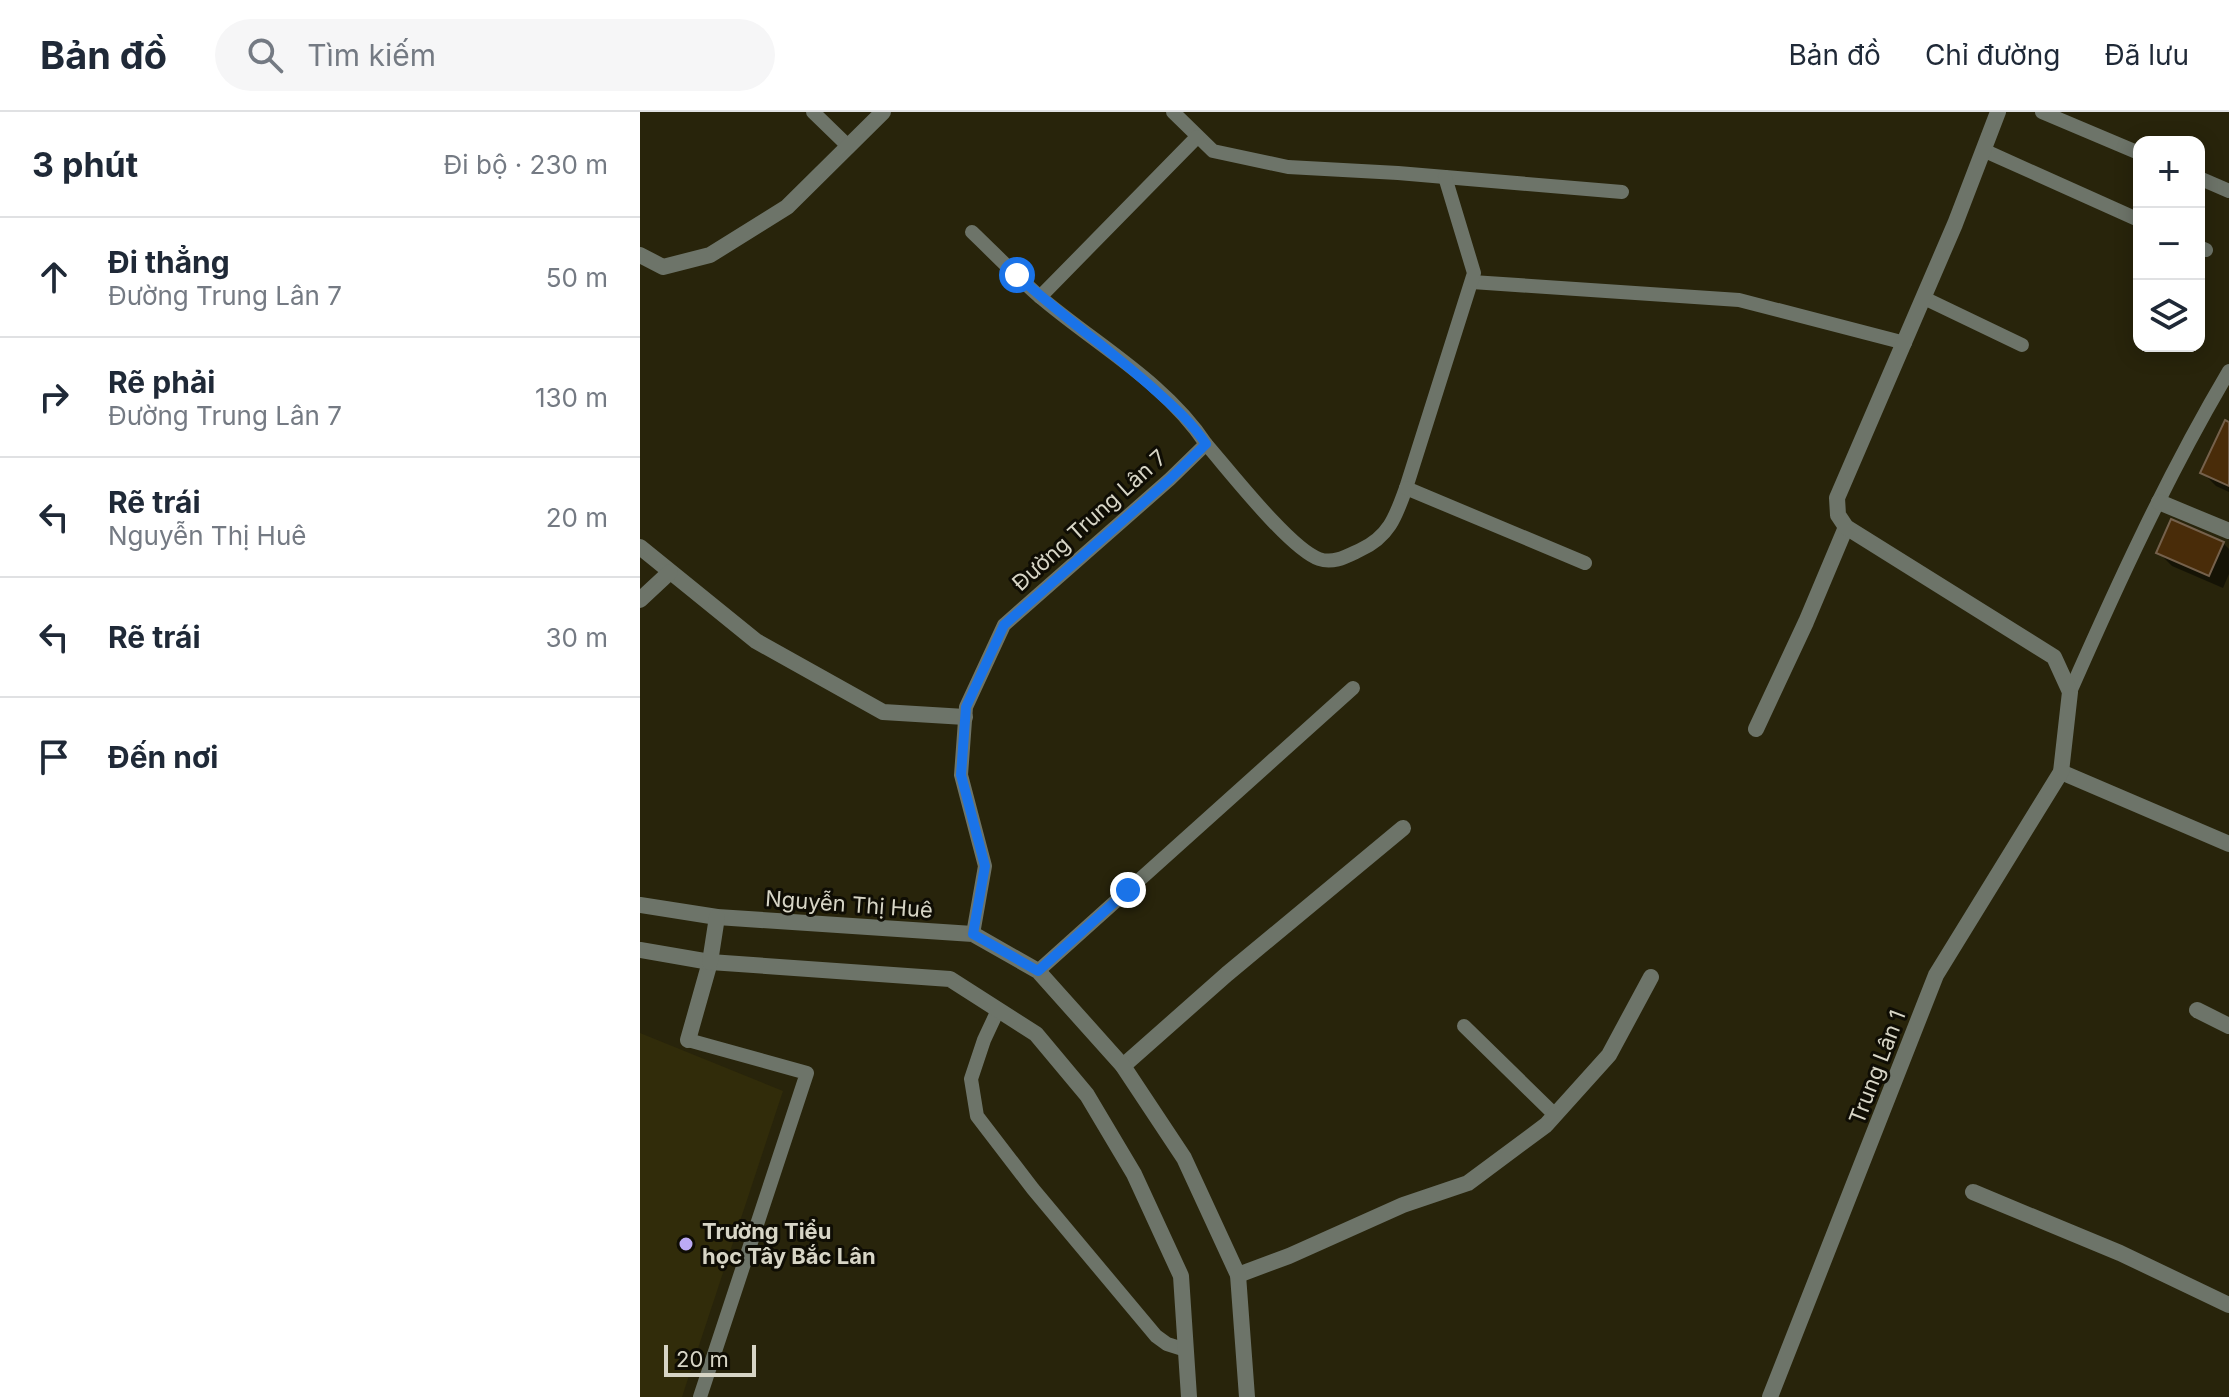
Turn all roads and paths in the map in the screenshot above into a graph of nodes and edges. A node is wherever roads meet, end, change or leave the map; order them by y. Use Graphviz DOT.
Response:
graph roads {
  1 [pos="813,112"];
  2 [pos="883,112"];
  3 [pos="1173,112"];
  4 [pos="1998,112"];
  5 [pos="2042,112"];
  6 [pos="1197,137"];
  7 [pos="847,145"];
  8 [pos="1983,150"];
  9 [pos="2133,150"];
  10 [pos="1445,177"];
  11 [pos="2205,181"];
  12 [pos="2229,191"];
  13 [pos="1622,192"];
  14 [pos="2133,217"];
  15 [pos="972,232"];
  16 [pos="640,255"];
  17 [pos="1472,282"];
  18 [pos="1040,297"];
  19 [pos="1924,298"];
  20 [pos="1905,343"];
  21 [pos="2022,345"];
  22 [pos="2229,371"];
  23 [pos="1206,444"];
  24 [pos="1406,488"];
  25 [pos="2159,502"];
  26 [pos="1846,527"];
  27 [pos="2229,531"];
  28 [pos="640,547"];
  29 [pos="1585,563"];
  30 [pos="670,572"];
  31 [pos="640,600"];
  32 [pos="1353,688"];
  33 [pos="2070,692"];
  34 [pos="965,717"];
  35 [pos="1756,729"];
  36 [pos="2061,772"];
  37 [pos="1403,828"];
  38 [pos="2229,844"];
  39 [pos="640,905"];
  40 [pos="717,917"];
  41 [pos="973,934"];
  42 [pos="640,950"];
  43 [pos="710,962"];
  44 [pos="1038,971"];
  45 [pos="1651,977"];
  46 [pos="998,1010"];
  47 [pos="2197,1010"];
  48 [pos="1464,1026"];
  49 [pos="2229,1026"];
  50 [pos="688,1040"];
  51 [pos="1123,1066"];
  52 [pos="1555,1115"];
  53 [pos="1973,1192"];
  54 [pos="1238,1275"];
  55 [pos="2229,1305"];
  56 [pos="1186,1350"];
  57 [pos="700,1397"];
  58 [pos="1189,1397"];
  59 [pos="1247,1397"];
  60 [pos="1770,1397"];
  1 -- 7 [label="lane"];
  2 -- 7 [label="street"];
  3 -- 6 [label="lane"];
  4 -- 8 [label="street"];
  5 -- 9 [label="lane"];
  6 -- 10 [label="lane"];
  6 -- 18 [label="lane"];
  7 -- 16 [label="street"];
  8 -- 14 [label="lane"];
  8 -- 19 [label="street"];
  10 -- 13 [label="lane"];
  10 -- 17 [label="lane"];
  11 -- 12 [label="lane"];
  15 -- 18 [label="lane"];
  17 -- 20 [label="lane"];
  17 -- 24 [label="lane"];
  18 -- 23 [label="lane"];
  19 -- 20 [label="street"];
  19 -- 21 [label="lane"];
  20 -- 26 [label="street"];
  22 -- 25 [label="lane"];
  23 -- 24 [label="lane"];
  23 -- 34 [label="lane, Đường Trung Lân 7"];
  24 -- 29 [label="lane"];
  25 -- 27 [label="street"];
  25 -- 33 [label="lane"];
  26 -- 33 [label="street"];
  26 -- 35 [label="street"];
  28 -- 30 [label="street"];
  30 -- 31 [label="street"];
  30 -- 34 [label="street"];
  32 -- 44 [label="lane"];
  33 -- 36 [label="street"];
  34 -- 41 [label="lane, Đường Trung Lân 7"];
  36 -- 38 [label="street"];
  36 -- 60 [label="street, Trung Lân 1"];
  37 -- 51 [label="street"];
  39 -- 40 [label="street, Nguyễn Thị Huê"];
  40 -- 41 [label="street, Nguyễn Thị Huê"];
  40 -- 43 [label="street"];
  41 -- 44 [label="street, Nguyễn Thị Huê"];
  42 -- 43 [label="street"];
  43 -- 46 [label="street"];
  43 -- 50 [label="street"];
  44 -- 51 [label="street, Nguyễn Thị Huê"];
  45 -- 52 [label="street"];
  46 -- 56 [label="street"];
  46 -- 56 [label="lane"];
  47 -- 49 [label="street"];
  48 -- 52 [label="lane"];
  50 -- 57 [label="lane"];
  51 -- 54 [label="street, Nguyễn Thị Huê"];
  52 -- 54 [label="street"];
  53 -- 55 [label="street"];
  54 -- 59 [label="street, Nguyễn Thị Huê"];
  56 -- 58 [label="street"];
}
